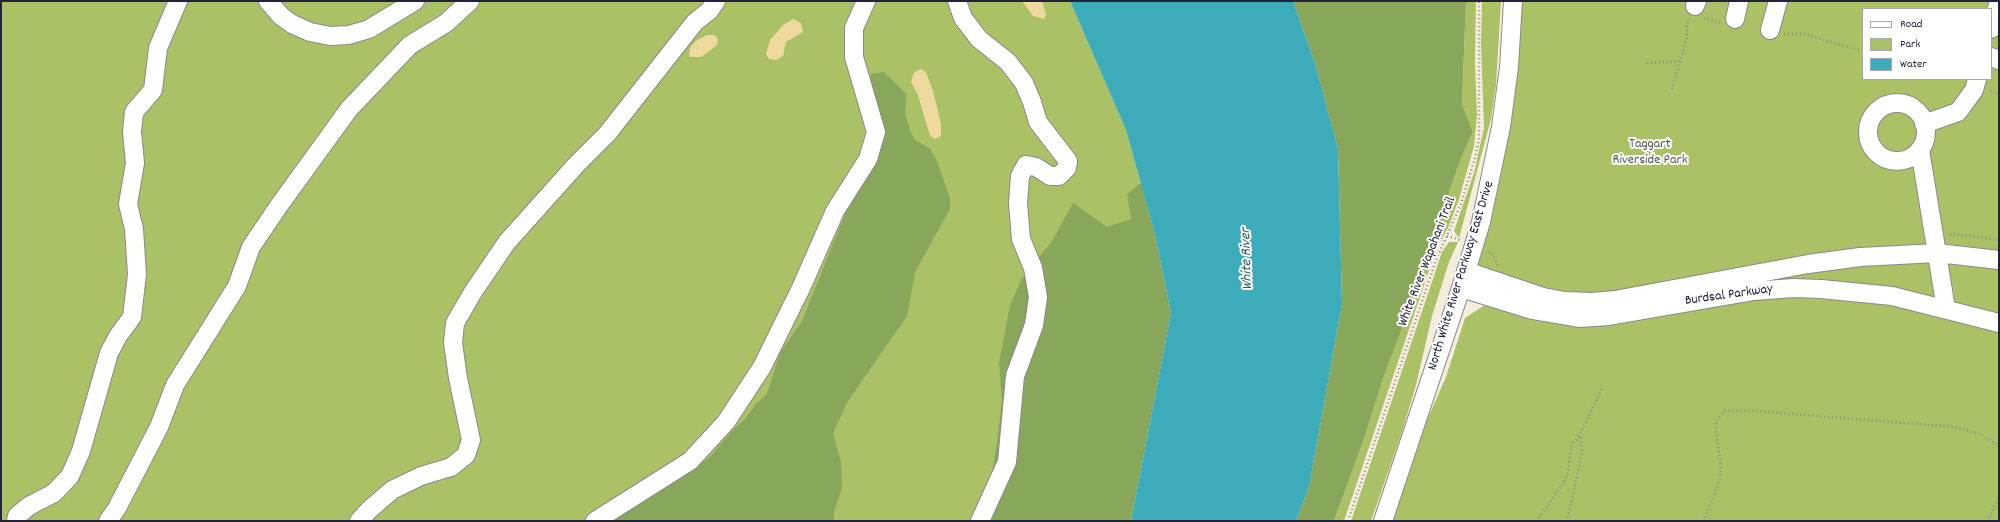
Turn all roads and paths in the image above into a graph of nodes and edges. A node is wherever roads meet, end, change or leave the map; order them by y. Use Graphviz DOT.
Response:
graph roads {
  1 [pos="178,1"];
  2 [pos="268,1"];
  3 [pos="415,1"];
  4 [pos="470,1"];
  5 [pos="716,1"];
  6 [pos="866,1"];
  7 [pos="957,1"];
  8 [pos="1479,1"];
  9 [pos="1513,1"];
  10 [pos="1740,1"];
  11 [pos="1778,1"];
  12 [pos="1999,1"];
  13 [pos="1696,4"];
  14 [pos="1735,19"];
  15 [pos="1992,26"];
  16 [pos="1770,30"];
  17 [pos="1680,61"];
  18 [pos="1647,63"];
  19 [pos="1978,80"];
  20 [pos="1672,90"];
  21 [pos="1924,124"];
  22 [pos="1920,150"];
  23 [pos="1937,253"];
  24 [pos="1999,260"];
  25 [pos="1466,271"];
  26 [pos="1461,288"];
  27 [pos="1946,309"];
  28 [pos="1999,323"];
  29 [pos="1603,386"];
  30 [pos="1999,446"];
  31 [pos="1571,447"];
  32 [pos="1999,498"];
  33 [pos="16,521"];
  34 [pos="108,521"];
  35 [pos="359,521"];
  36 [pos="595,521"];
  37 [pos="980,521"];
  38 [pos="1348,521"];
  39 [pos="1383,521"];
  40 [pos="1537,521"];
  41 [pos="1567,521"];
  42 [pos="1704,521"];
  43 [pos="1987,521"];
  1 -- 33 [label="street"];
  2 -- 3 [label="street"];
  4 -- 34 [label="street"];
  5 -- 35 [label="street"];
  6 -- 36 [label="street"];
  7 -- 37 [label="street"];
  8 -- 38 [label="path, White River Wapahani Trail"];
  9 -- 25 [label="street, North White River Parkway East Drive"];
  10 -- 14 [label="street"];
  11 -- 16 [label="street"];
  12 -- 15 [label="street"];
  13 -- 17 [label="path"];
  17 -- 18 [label="path"];
  17 -- 20 [label="path"];
  19 -- 21 [label="street"];
  21 -- 22 [label="street"];
  21 -- 22 [label="street"];
  22 -- 23 [label="street"];
  23 -- 24 [label="street, Burdsal Parkway"];
  23 -- 25 [label="street, Burdsal Parkway"];
  23 -- 27 [label="street"];
  25 -- 26 [label="street, North White River Parkway East Drive"];
  26 -- 27 [label="street, Burdsal Parkway"];
  26 -- 39 [label="street, North White River Parkway East Drive"];
  27 -- 28 [label="street, Burdsal Parkway"];
  29 -- 31 [label="path"];
  30 -- 42 [label="path"];
  31 -- 40 [label="path"];
  31 -- 41 [label="path"];
  32 -- 43 [label="path"];
}
